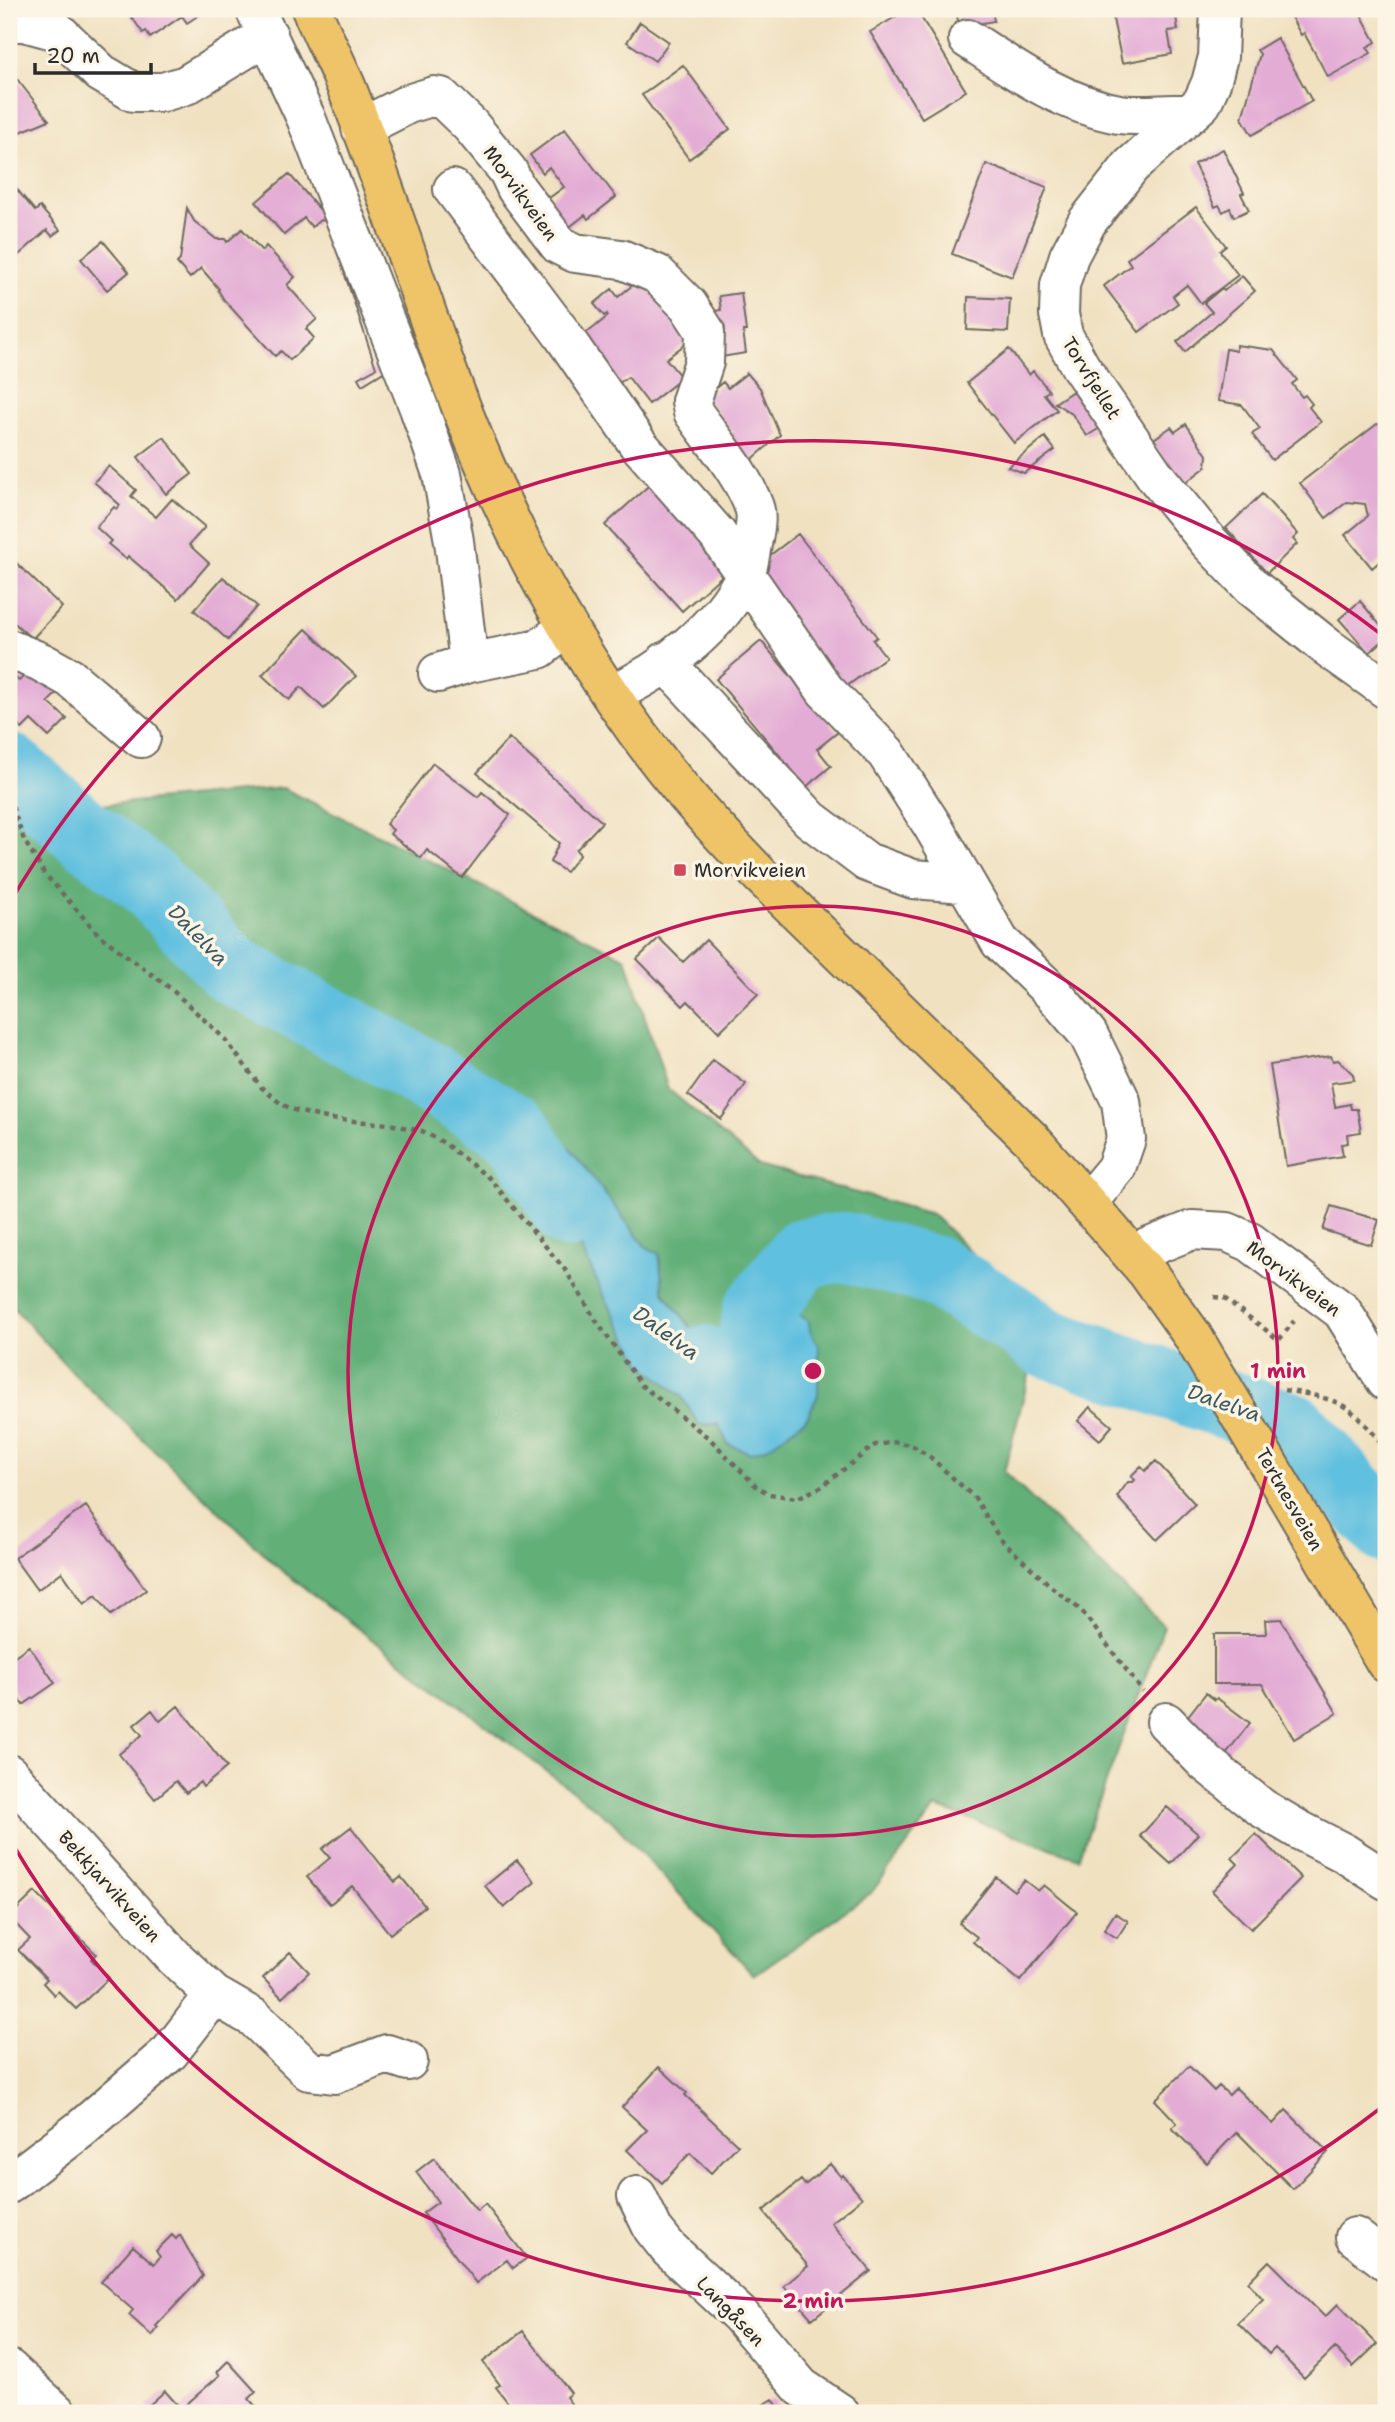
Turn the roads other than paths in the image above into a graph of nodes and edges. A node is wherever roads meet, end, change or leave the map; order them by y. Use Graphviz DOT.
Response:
graph roads {
  1 [pos="311,9"];
  2 [pos="1220,9"];
  3 [pos="9,22"];
  4 [pos="262,22"];
  5 [pos="968,39"];
  6 [pos="1190,114"];
  7 [pos="361,128"];
  8 [pos="453,189"];
  9 [pos="746,573"];
  10 [pos="568,627"];
  11 [pos="9,649"];
  12 [pos="665,662"];
  13 [pos="1386,690"];
  14 [pos="611,694"];
  15 [pos="141,738"];
  16 [pos="965,883"];
  17 [pos="1088,1202"];
  18 [pos="1132,1254"];
  19 [pos="1386,1381"];
  20 [pos="1386,1663"];
  21 [pos="1166,1723"];
  22 [pos="9,1774"];
  23 [pos="1386,1881"];
  24 [pos="214,1995"];
  25 [pos="408,2061"];
  26 [pos="9,2184"];
  27 [pos="637,2196"];
  28 [pos="1355,2237"];
  29 [pos="1386,2260"];
  30 [pos="9,2369"];
  31 [pos="57,2413"];
  32 [pos="840,2413"];
  1 -- 7 [label="main road"];
  2 -- 6 [label="street, Torvfjellet"];
  3 -- 4 [label="street"];
  4 -- 10 [label="street"];
  5 -- 6 [label="street"];
  6 -- 13 [label="street, Torvfjellet"];
  7 -- 9 [label="street, Morvikveien"];
  7 -- 10 [label="main road"];
  8 -- 9 [label="street"];
  9 -- 12 [label="street, Morvikveien"];
  9 -- 16 [label="street"];
  10 -- 14 [label="main road"];
  11 -- 15 [label="street"];
  12 -- 14 [label="street, Morvikveien"];
  12 -- 16 [label="street"];
  14 -- 17 [label="main road"];
  16 -- 17 [label="street"];
  17 -- 18 [label="main road"];
  18 -- 19 [label="street, Morvikveien"];
  18 -- 20 [label="main road, Tertnesveien"];
  21 -- 23 [label="street"];
  22 -- 24 [label="street, Bekkjarvikveien"];
  24 -- 25 [label="street, Bekkjarvikveien"];
  24 -- 26 [label="street"];
  27 -- 32 [label="street, Langåsen"];
  28 -- 29 [label="street"];
  30 -- 31 [label="street"];
}
